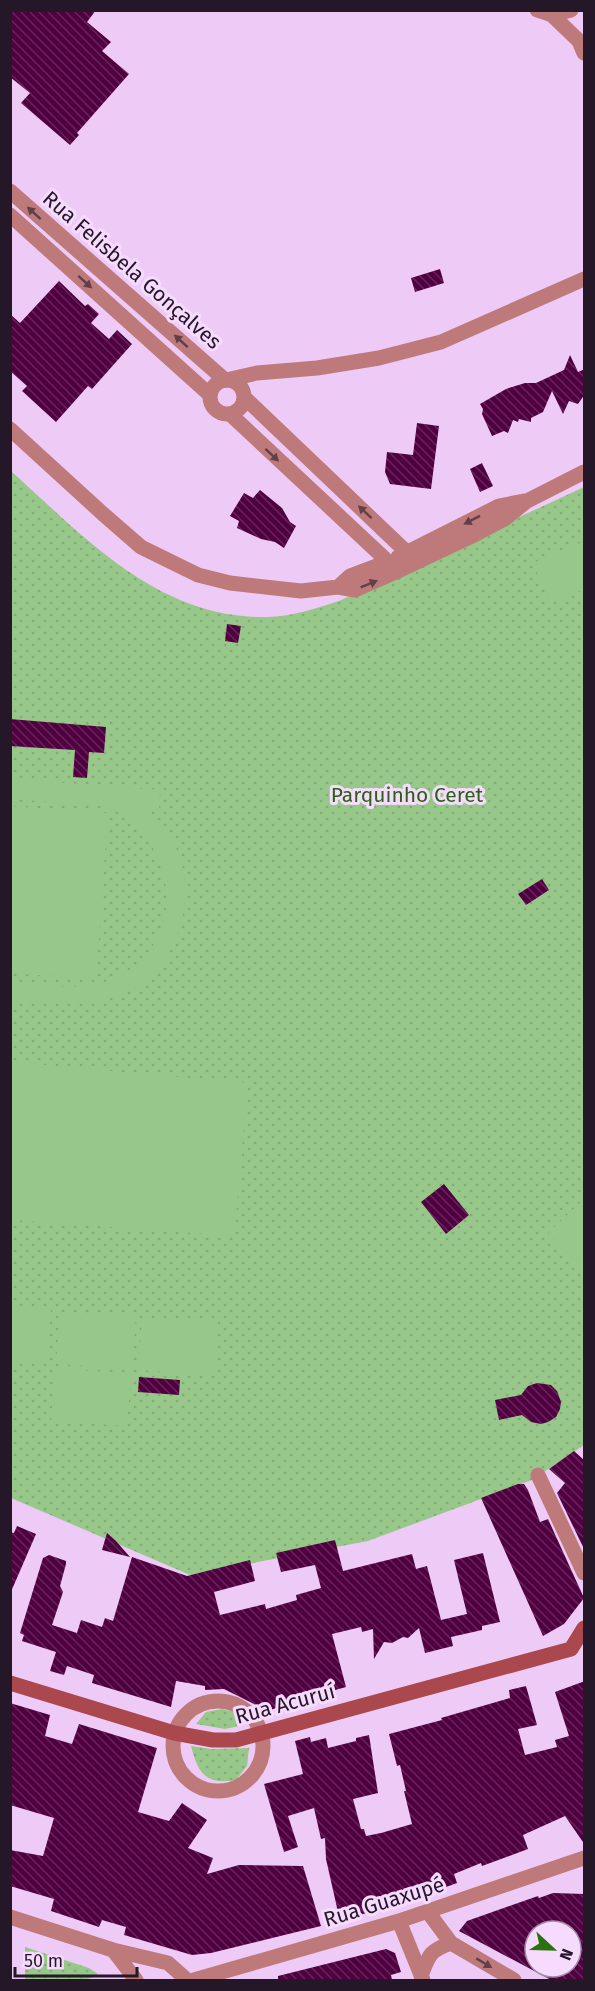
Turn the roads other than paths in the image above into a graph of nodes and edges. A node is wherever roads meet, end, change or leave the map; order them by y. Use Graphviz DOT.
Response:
graph roads {
  1 [pos="537,10"];
  2 [pos="571,10"];
  3 [pos="552,15"];
  4 [pos="585,53"];
  5 [pos="10,191"];
  6 [pos="10,215"];
  7 [pos="585,279"];
  8 [pos="257,373"];
  9 [pos="226,380"];
  10 [pos="210,395"];
  11 [pos="244,396"];
  12 [pos="230,414"];
  13 [pos="10,429"];
  14 [pos="585,472"];
  15 [pos="412,557"];
  16 [pos="393,567"];
  17 [pos="538,1475"];
  18 [pos="585,1573"];
  19 [pos="585,1628"];
  20 [pos="578,1653"];
  21 [pos="10,1683"];
  22 [pos="174,1733"];
  23 [pos="262,1734"];
  24 [pos="585,1858"];
  25 [pos="428,1911"];
  26 [pos="10,1917"];
  27 [pos="399,1921"];
  28 [pos="451,1943"];
  29 [pos="113,1950"];
  30 [pos="422,1978"];
  31 [pos="136,1980"];
  32 [pos="187,1980"];
  33 [pos="194,1980"];
  34 [pos="514,1980"];
  1 -- 3 [label="street"];
  2 -- 3 [label="street"];
  3 -- 4 [label="street"];
  9 -- 5 [label="street, Rua Felisbela Gonçalves, one-way"];
  6 -- 10 [label="street, Rua Felisbela Gonçalves, one-way"];
  7 -- 8 [label="street"];
  8 -- 9 [label="street"];
  8 -- 11 [label="street"];
  9 -- 10 [label="street"];
  9 -- 11 [label="street"];
  10 -- 12 [label="street"];
  11 -- 12 [label="street"];
  15 -- 11 [label="street, one-way"];
  12 -- 16 [label="street, one-way"];
  13 -- 16 [label="street"];
  14 -- 15 [label="street"];
  15 -- 16 [label="street"];
  17 -- 18 [label="street"];
  19 -- 20 [label="main road"];
  20 -- 23 [label="main road, Rua Acuruí"];
  21 -- 22 [label="main road, Rua Acuruí"];
  22 -- 23 [label="main road, Rua Acuruí"];
  22 -- 23 [label="street"];
  22 -- 23 [label="street"];
  24 -- 25 [label="street, Rua Guaxupé"];
  25 -- 27 [label="street, Rua Guaxupé"];
  25 -- 28 [label="street"];
  26 -- 29 [label="street"];
  27 -- 30 [label="street"];
  27 -- 33 [label="street, Rua Guaxupé"];
  28 -- 30 [label="street"];
  28 -- 34 [label="street, one-way"];
  29 -- 31 [label="street"];
  29 -- 32 [label="street"];
}
